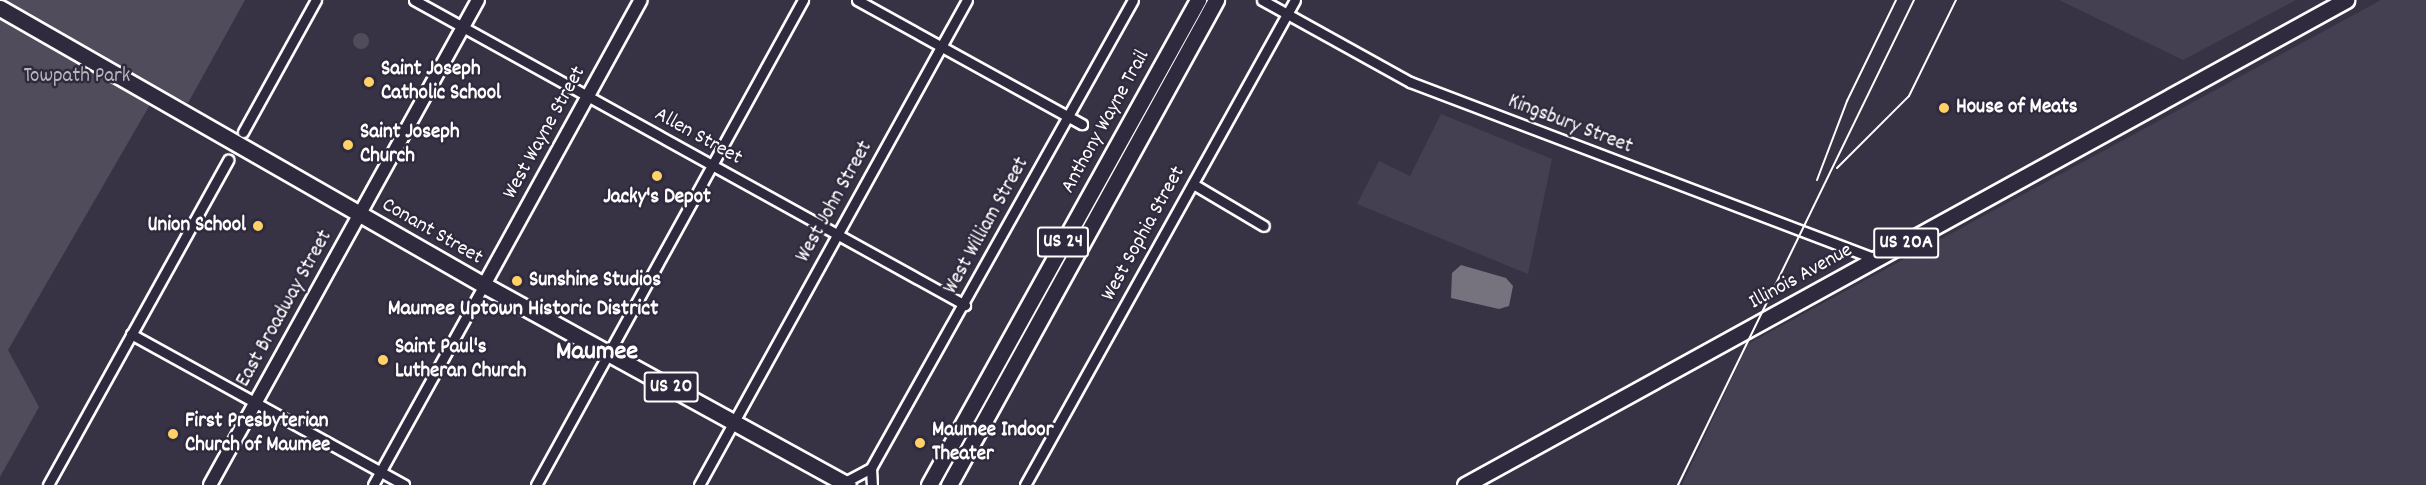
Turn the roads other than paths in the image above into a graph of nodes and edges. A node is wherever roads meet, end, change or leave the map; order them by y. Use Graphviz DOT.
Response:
graph roads {
  1 [pos="316,0"];
  2 [pos="414,0"];
  3 [pos="478,0"];
  4 [pos="641,0"];
  5 [pos="803,0"];
  6 [pos="857,0"];
  7 [pos="968,0"];
  8 [pos="1133,0"];
  9 [pos="1198,0"];
  10 [pos="1216,0"];
  11 [pos="1262,0"];
  12 [pos="1295,0"];
  13 [pos="2346,0"];
  14 [pos="0,8"];
  15 [pos="1288,14"];
  16 [pos="463,27"];
  17 [pos="942,47"];
  18 [pos="588,96"];
  19 [pos="1068,116"];
  20 [pos="1082,124"];
  21 [pos="243,132"];
  22 [pos="228,160"];
  23 [pos="713,165"];
  24 [pos="1193,184"];
  25 [pos="359,214"];
  26 [pos="1264,226"];
  27 [pos="838,235"];
  28 [pos="1877,259"];
  29 [pos="484,285"];
  30 [pos="964,305"];
  31 [pos="131,334"];
  32 [pos="608,353"];
  33 [pos="255,403"];
  34 [pos="734,422"];
  35 [pos="871,468"];
  36 [pos="380,472"];
  37 [pos="845,484"];
  38 [pos="48,485"];
  39 [pos="210,485"];
  40 [pos="373,485"];
  41 [pos="404,485"];
  42 [pos="536,485"];
  43 [pos="699,485"];
  44 [pos="872,485"];
  45 [pos="929,485"];
  46 [pos="949,485"];
  47 [pos="1025,485"];
  48 [pos="1465,485"];
  1 -- 21 [label="street"];
  2 -- 16 [label="street, Allen Street"];
  3 -- 16 [label="street, East Broadway Street"];
  4 -- 18 [label="street, West Wayne Street"];
  5 -- 23 [label="street"];
  6 -- 17 [label="street"];
  7 -- 17 [label="street, West John Street"];
  8 -- 19 [label="street, West William Street"];
  9 -- 45 [label="main road, Anthony Wayne Trail / US 24"];
  10 -- 46 [label="main road, Anthony Wayne Trail / US 24"];
  11 -- 15 [label="street, Kingsbury Street"];
  12 -- 15 [label="street, West Sophia Street"];
  13 -- 28 [label="main road, Illinois Avenue / US 20A"];
  14 -- 25 [label="main road, Conant Street / US 20"];
  15 -- 24 [label="street, West Sophia Street"];
  15 -- 28 [label="street, Kingsbury Street"];
  16 -- 18 [label="street, Allen Street"];
  16 -- 25 [label="street, East Broadway Street"];
  17 -- 19 [label="street"];
  17 -- 27 [label="street, West John Street"];
  18 -- 23 [label="street, Allen Street"];
  18 -- 29 [label="street, West Wayne Street"];
  19 -- 20 [label="street"];
  19 -- 30 [label="street, West William Street"];
  22 -- 31 [label="street"];
  23 -- 27 [label="street, Allen Street"];
  23 -- 32 [label="street"];
  24 -- 26 [label="street"];
  24 -- 47 [label="street, West Sophia Street"];
  25 -- 29 [label="main road, Conant Street / US 20"];
  25 -- 33 [label="street, East Broadway Street"];
  27 -- 30 [label="street, Allen Street"];
  27 -- 34 [label="street, West John Street"];
  28 -- 48 [label="main road, Illinois Avenue / US 20A"];
  29 -- 32 [label="main road, Conant Street / US 20"];
  29 -- 36 [label="street"];
  30 -- 35 [label="street, West William Street"];
  31 -- 33 [label="street"];
  31 -- 38 [label="street"];
  32 -- 34 [label="main road, Conant Street / US 20"];
  32 -- 42 [label="street"];
  33 -- 36 [label="street"];
  33 -- 39 [label="street, East Broadway Street"];
  34 -- 37 [label="main road, Conant Street / US 20"];
  34 -- 43 [label="street, West John Street"];
  35 -- 37 [label="street"];
  35 -- 44 [label="street"];
  36 -- 40 [label="street"];
  36 -- 41 [label="street"];
}
